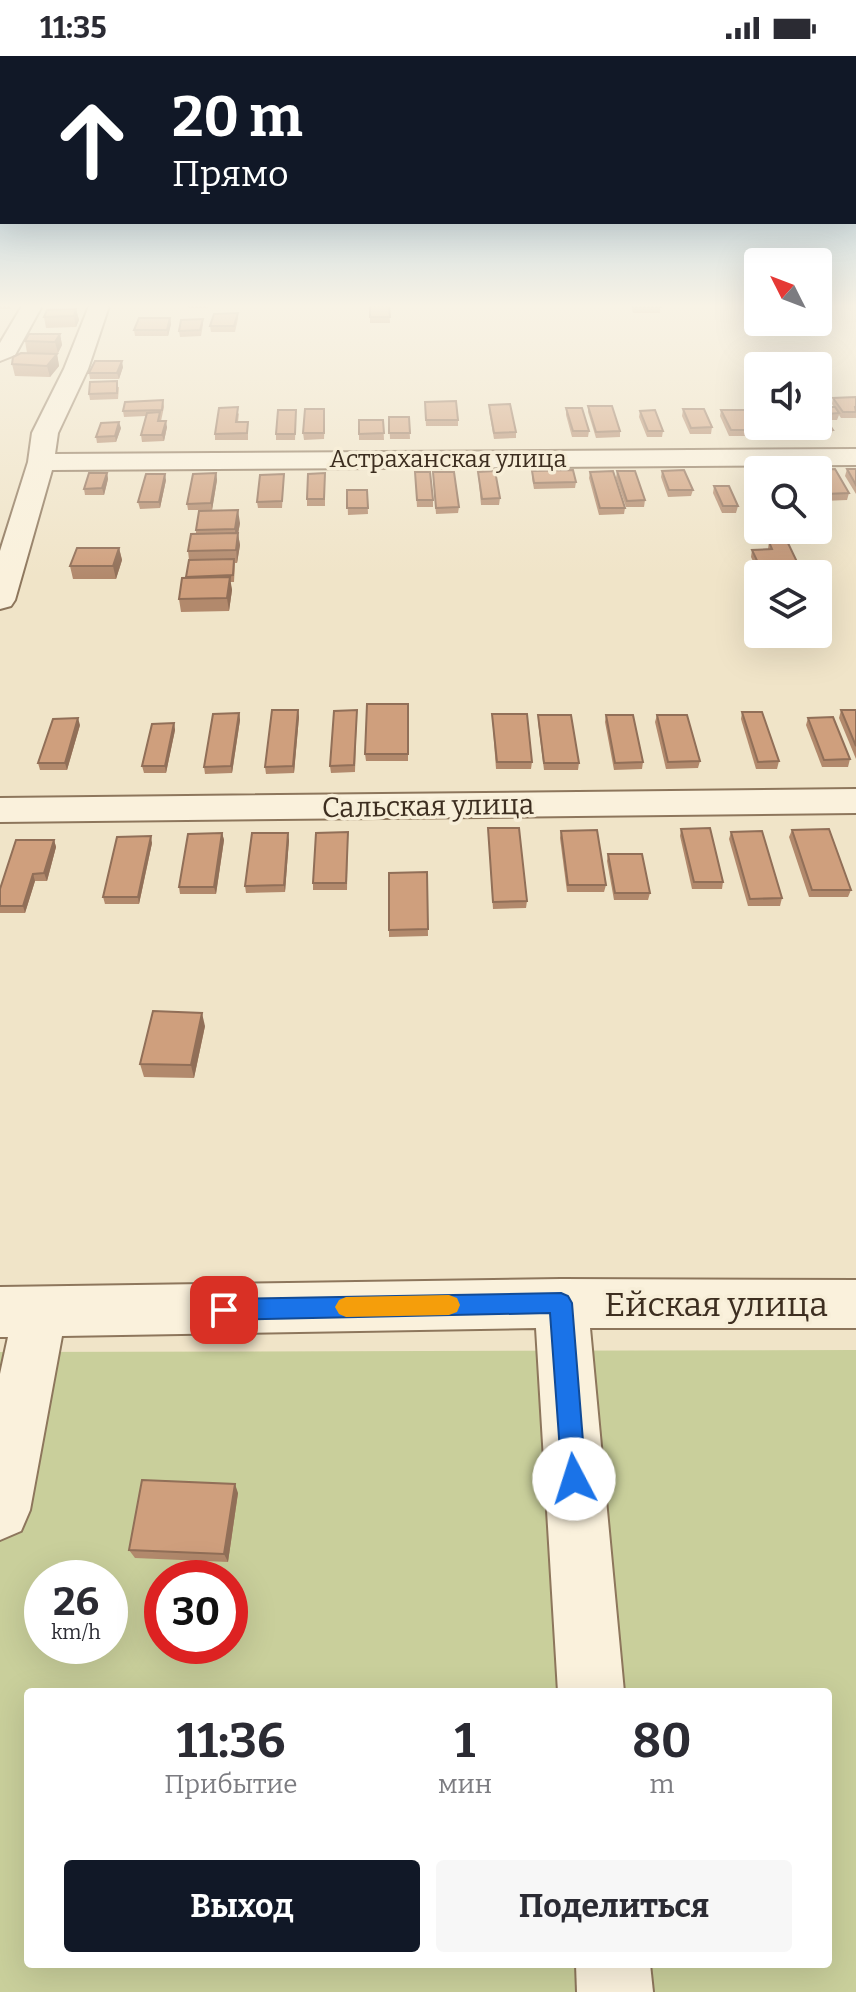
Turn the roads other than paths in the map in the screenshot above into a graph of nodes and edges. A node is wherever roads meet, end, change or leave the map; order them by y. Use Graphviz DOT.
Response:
graph roads {
  1 [pos="63,396"];
  2 [pos="856,457"];
  3 [pos="41,462"];
  4 [pos="0,600"];
  5 [pos="856,801"];
  6 [pos="0,810"];
  7 [pos="856,1304"];
  8 [pos="24,1329"];
  9 [pos="563,1330"];
  10 [pos="0,1510"];
  11 [pos="591,1688"];
  12 [pos="613,1968"];
  13 [pos="615,1992"];
  1 -- 3 [label="street"];
  2 -- 3 [label="street, Астраханская улица"];
  3 -- 4 [label="street"];
  5 -- 6 [label="street, Сальская улица"];
  7 -- 9 [label="street, Ейская улица"];
  8 -- 9 [label="street, Ейская улица"];
  8 -- 10 [label="street"];
  9 -- 11 [label="street"];
  12 -- 13 [label="street"];
}
